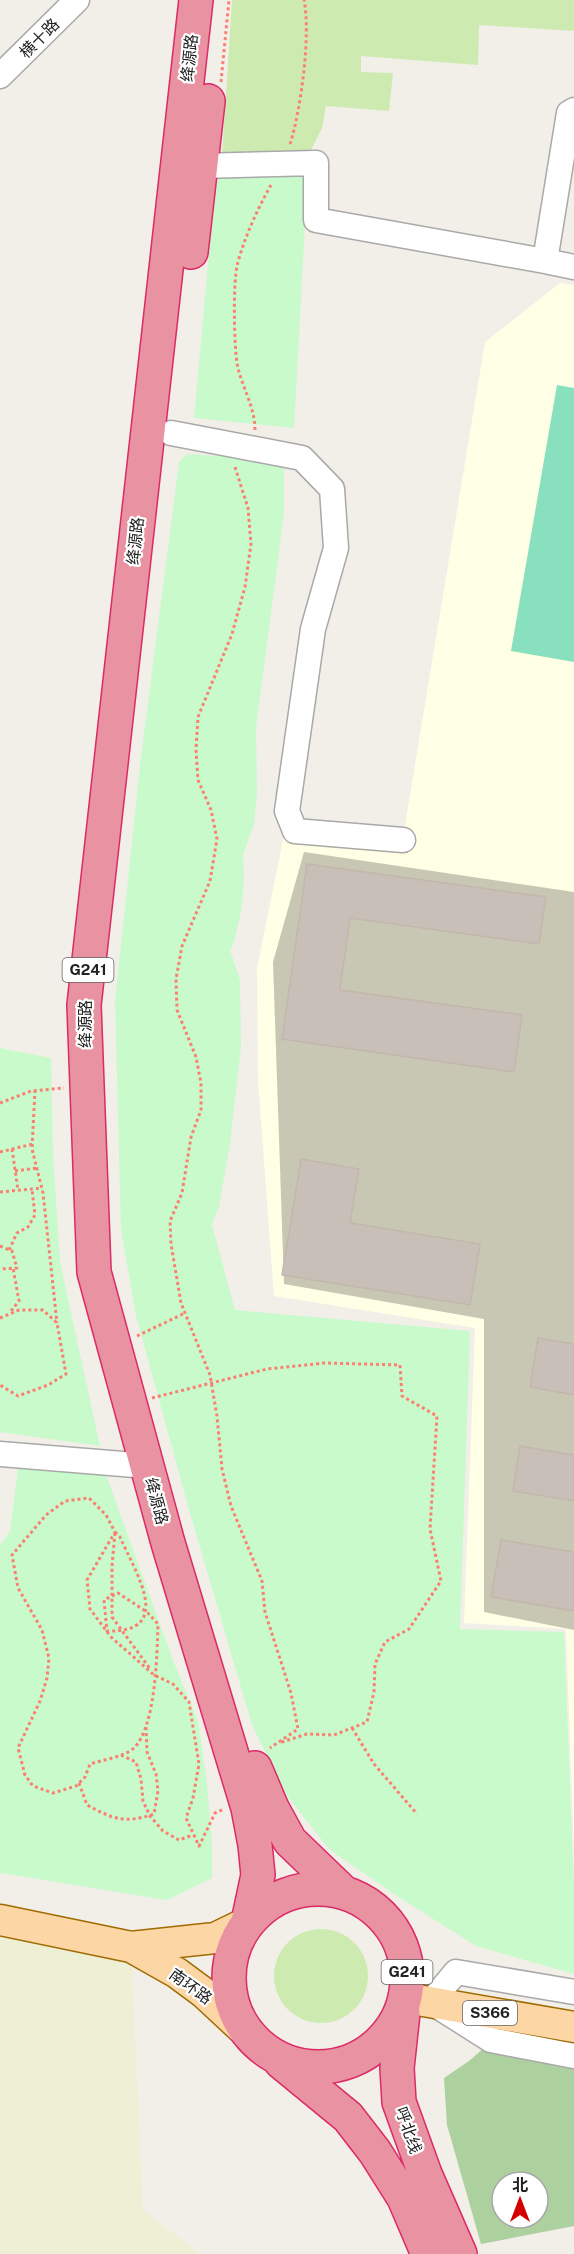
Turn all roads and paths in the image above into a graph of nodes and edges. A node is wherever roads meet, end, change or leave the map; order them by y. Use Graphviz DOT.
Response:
graph roads {
  1 [pos="77,0"];
  2 [pos="196,0"];
  3 [pos="219,0"];
  4 [pos="304,0"];
  5 [pos="0,76"];
  6 [pos="574,110"];
  7 [pos="282,164"];
  8 [pos="201,166"];
  9 [pos="545,261"];
  10 [pos="574,267"];
  11 [pos="171,433"];
  12 [pos="227,442"];
  13 [pos="255,448"];
  14 [pos="402,840"];
  15 [pos="87,1087"];
  16 [pos="35,1090"];
  17 [pos="0,1103"];
  18 [pos="33,1144"];
  19 [pos="12,1149"];
  20 [pos="0,1152"];
  21 [pos="37,1167"];
  22 [pos="15,1171"];
  23 [pos="42,1188"];
  24 [pos="32,1189"];
  25 [pos="18,1190"];
  26 [pos="0,1192"];
  27 [pos="0,1246"];
  28 [pos="9,1250"];
  29 [pos="13,1268"];
  30 [pos="0,1269"];
  31 [pos="185,1313"];
  32 [pos="10,1314"];
  33 [pos="0,1318"];
  34 [pos="57,1323"];
  35 [pos="135,1337"];
  36 [pos="211,1384"];
  37 [pos="0,1385"];
  38 [pos="152,1398"];
  39 [pos="0,1454"];
  40 [pos="147,1466"];
  41 [pos="115,1532"];
  42 [pos="112,1597"];
  43 [pos="147,1612"];
  44 [pos="107,1631"];
  45 [pos="121,1632"];
  46 [pos="154,1675"];
  47 [pos="146,1724"];
  48 [pos="352,1728"];
  49 [pos="264,1753"];
  50 [pos="119,1755"];
  51 [pos="79,1783"];
  52 [pos="245,1799"];
  53 [pos="417,1814"];
  54 [pos="150,1816"];
  55 [pos="194,1834"];
  56 [pos="342,1892"];
  57 [pos="0,1920"];
  58 [pos="248,1922"];
  59 [pos="130,1947"];
  60 [pos="574,1992"];
  61 [pos="419,2000"];
  62 [pos="574,2028"];
  63 [pos="256,2041"];
  64 [pos="574,2056"];
  65 [pos="428,2254"];
  66 [pos="460,2254"];
  1 -- 5 [label="street, 横十路"];
  2 -- 15 [label="highway, 绛源路 / G241"];
  3 -- 8 [label="highway, 绛源路 / G241"];
  4 -- 7 [label="path"];
  6 -- 9 [label="street"];
  7 -- 8 [label="street"];
  7 -- 9 [label="street"];
  7 -- 13 [label="path"];
  8 -- 11 [label="highway, 绛源路 / G241"];
  9 -- 10 [label="street"];
  11 -- 12 [label="street"];
  11 -- 35 [label="highway, 绛源路 / G241"];
  12 -- 13 [label="street"];
  12 -- 31 [label="path"];
  13 -- 14 [label="street"];
  15 -- 16 [label="path"];
  15 -- 40 [label="highway, 绛源路 / G241"];
  16 -- 17 [label="path"];
  16 -- 18 [label="path"];
  18 -- 19 [label="path"];
  18 -- 21 [label="path"];
  19 -- 20 [label="path"];
  19 -- 22 [label="path"];
  21 -- 22 [label="path"];
  21 -- 23 [label="path"];
  22 -- 25 [label="path"];
  23 -- 24 [label="path"];
  23 -- 34 [label="path"];
  24 -- 25 [label="path"];
  24 -- 28 [label="path"];
  25 -- 26 [label="path"];
  27 -- 28 [label="path"];
  28 -- 29 [label="path"];
  29 -- 30 [label="path"];
  29 -- 32 [label="path"];
  31 -- 35 [label="path"];
  31 -- 36 [label="path"];
  32 -- 33 [label="path"];
  32 -- 34 [label="path"];
  34 -- 37 [label="path"];
  35 -- 38 [label="highway, 绛源路 / G241"];
  36 -- 38 [label="path"];
  36 -- 48 [label="path"];
  36 -- 49 [label="path"];
  38 -- 49 [label="highway, 绛源路 / G241"];
  39 -- 40 [label="street"];
  40 -- 52 [label="highway, 绛源路 / G241"];
  41 -- 42 [label="path"];
  41 -- 43 [label="path"];
  41 -- 44 [label="path"];
  41 -- 51 [label="path"];
  42 -- 43 [label="path"];
  42 -- 44 [label="path"];
  42 -- 45 [label="path"];
  43 -- 45 [label="path"];
  43 -- 46 [label="path"];
  44 -- 45 [label="path"];
  44 -- 46 [label="path"];
  45 -- 46 [label="path"];
  46 -- 47 [label="path"];
  46 -- 55 [label="path"];
  47 -- 50 [label="path"];
  47 -- 54 [label="path"];
  48 -- 49 [label="path"];
  48 -- 53 [label="path"];
  49 -- 56 [label="highway, 绛源路 / G241"];
  50 -- 51 [label="path"];
  50 -- 54 [label="path"];
  51 -- 54 [label="path"];
  52 -- 55 [label="path"];
  52 -- 58 [label="highway, 绛源路 / G241"];
  54 -- 55 [label="path"];
  56 -- 58 [label="highway, 呼北线 / G241"];
  56 -- 61 [label="highway, 呼北线 / G241"];
  57 -- 59 [label="main road, 南环路"];
  58 -- 59 [label="main road, 南环路"];
  58 -- 63 [label="highway, 呼北线 / G241"];
  59 -- 63 [label="main road, 南环路"];
  60 -- 61 [label="street"];
  61 -- 62 [label="main road, S366"];
  61 -- 63 [label="highway, 呼北线 / G241"];
  61 -- 64 [label="street"];
  61 -- 66 [label="highway, 呼北线 / G241"];
  63 -- 65 [label="highway, 呼北线 / G241"];
}
